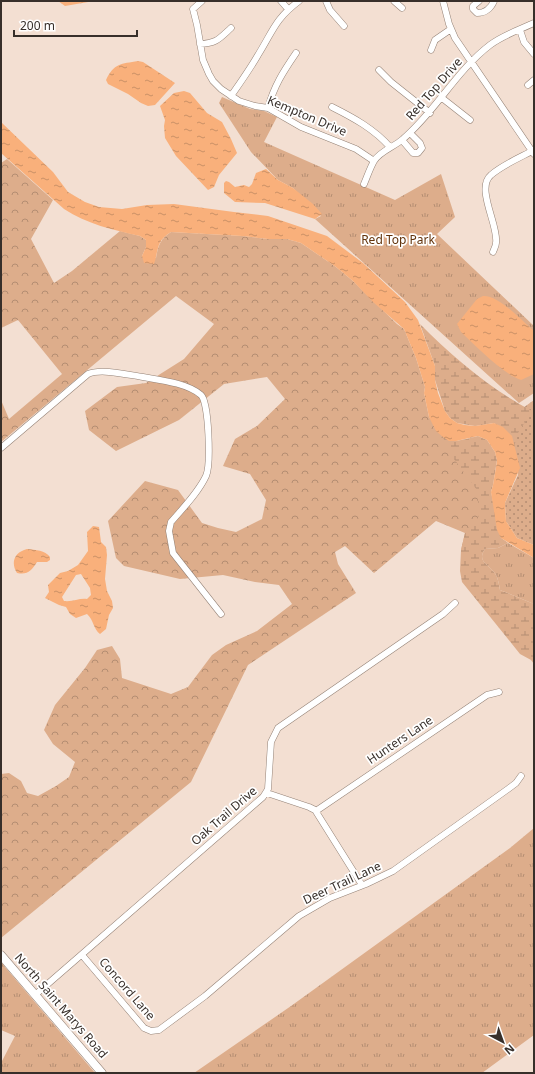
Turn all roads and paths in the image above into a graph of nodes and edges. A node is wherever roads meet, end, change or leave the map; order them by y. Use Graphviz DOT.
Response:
graph roads {
  1 [pos="202,1"];
  2 [pos="281,1"];
  3 [pos="299,1"];
  4 [pos="326,1"];
  5 [pos="394,1"];
  6 [pos="443,1"];
  7 [pos="479,1"];
  8 [pos="494,1"];
  9 [pos="402,8"];
  10 [pos="288,9"];
  11 [pos="534,24"];
  12 [pos="344,26"];
  13 [pos="231,28"];
  14 [pos="451,29"];
  15 [pos="520,30"];
  16 [pos="200,44"];
  17 [pos="431,50"];
  18 [pos="296,53"];
  19 [pos="534,54"];
  20 [pos="471,62"];
  21 [pos="379,70"];
  22 [pos="534,80"];
  23 [pos="528,85"];
  24 [pos="231,96"];
  25 [pos="442,98"];
  26 [pos="332,106"];
  27 [pos="268,108"];
  28 [pos="430,113"];
  29 [pos="470,120"];
  30 [pos="410,133"];
  31 [pos="402,140"];
  32 [pos="390,148"];
  33 [pos="533,151"];
  34 [pos="374,161"];
  35 [pos="364,184"];
  36 [pos="493,252"];
  37 [pos="1,448"];
  38 [pos="455,603"];
  39 [pos="221,614"];
  40 [pos="499,692"];
  41 [pos="520,776"];
  42 [pos="267,793"];
  43 [pos="316,811"];
  44 [pos="362,885"];
  45 [pos="1,955"];
  46 [pos="82,955"];
  47 [pos="36,995"];
  48 [pos="177,1016"];
  49 [pos="102,1073"];
  1 -- 16 [label="street, Kempton Drive"];
  2 -- 10 [label="street"];
  3 -- 10 [label="street"];
  4 -- 12 [label="street"];
  5 -- 9 [label="street"];
  6 -- 14 [label="street"];
  7 -- 8 [label="street"];
  10 -- 24 [label="street"];
  11 -- 15 [label="street, Red Top Drive"];
  13 -- 16 [label="street"];
  14 -- 17 [label="street"];
  14 -- 20 [label="street"];
  15 -- 19 [label="street"];
  15 -- 20 [label="street, Red Top Drive"];
  16 -- 24 [label="street, Kempton Drive"];
  18 -- 27 [label="street"];
  20 -- 25 [label="street, Red Top Drive"];
  20 -- 33 [label="street"];
  21 -- 28 [label="street"];
  22 -- 23 [label="street"];
  24 -- 27 [label="street, Kempton Drive"];
  25 -- 28 [label="street, Red Top Drive"];
  25 -- 29 [label="street"];
  26 -- 32 [label="street"];
  27 -- 34 [label="street, Kempton Drive"];
  28 -- 30 [label="street, Red Top Drive"];
  30 -- 31 [label="street, Red Top Drive"];
  30 -- 31 [label="street"];
  31 -- 32 [label="street, Red Top Drive"];
  32 -- 34 [label="street, Red Top Drive"];
  33 -- 36 [label="street"];
  34 -- 35 [label="street, Red Top Drive"];
  37 -- 39 [label="street"];
  38 -- 42 [label="street, Oak Trail Drive"];
  40 -- 43 [label="street, Hunters Lane"];
  41 -- 44 [label="street, Deer Trail Lane"];
  42 -- 43 [label="street"];
  42 -- 46 [label="street, Oak Trail Drive"];
  43 -- 44 [label="street"];
  44 -- 48 [label="street, Deer Trail Lane"];
  45 -- 47 [label="main road, North Saint Marys Road"];
  46 -- 47 [label="street, Oak Trail Drive"];
  46 -- 48 [label="street, Concord Lane"];
  47 -- 49 [label="main road, North Saint Marys Road"];
}
